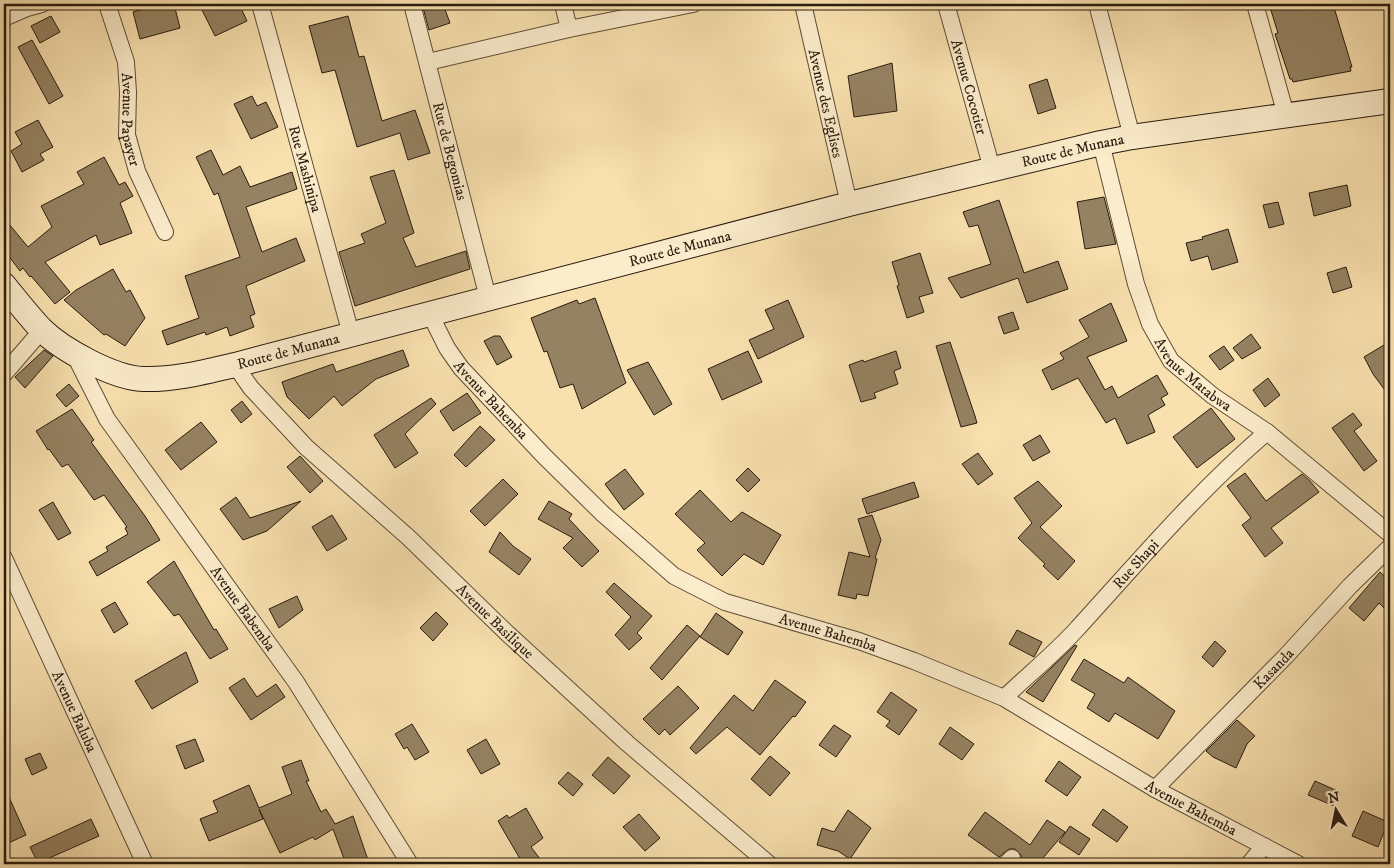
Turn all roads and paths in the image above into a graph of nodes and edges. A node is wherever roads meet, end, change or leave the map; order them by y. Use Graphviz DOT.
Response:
graph roads {
  1 [pos="42,4"];
  2 [pos="107,4"];
  3 [pos="260,4"];
  4 [pos="412,4"];
  5 [pos="562,4"];
  6 [pos="693,4"];
  7 [pos="803,4"];
  8 [pos="946,4"];
  9 [pos="1097,4"];
  10 [pos="1255,4"];
  11 [pos="4,18"];
  12 [pos="570,29"];
  13 [pos="428,62"];
  14 [pos="1390,101"];
  15 [pos="1286,115"];
  16 [pos="1132,136"];
  17 [pos="1101,143"];
  18 [pos="992,169"];
  19 [pos="849,204"];
  20 [pos="165,232"];
  21 [pos="4,285"];
  22 [pos="488,298"];
  23 [pos="430,314"];
  24 [pos="42,330"];
  25 [pos="351,334"];
  26 [pos="74,354"];
  27 [pos="234,365"];
  28 [pos="4,374"];
  29 [pos="1267,432"];
  30 [pos="1390,534"];
  31 [pos="1390,547"];
  32 [pos="4,558"];
  33 [pos="1004,698"];
  34 [pos="1155,789"];
  35 [pos="1264,846"];
  36 [pos="145,864"];
  37 [pos="410,864"];
  38 [pos="769,864"];
  39 [pos="1250,864"];
  40 [pos="1298,864"];
  1 -- 11 [label="street"];
  2 -- 20 [label="street, Avenue Papayer"];
  3 -- 25 [label="street, Rue Mashinipa"];
  4 -- 13 [label="street, Rue de Begomias"];
  5 -- 12 [label="street"];
  6 -- 12 [label="street"];
  7 -- 19 [label="street, Avenue des Eglises"];
  8 -- 18 [label="street, Avenue Cocotier"];
  9 -- 16 [label="street"];
  10 -- 15 [label="street"];
  12 -- 13 [label="street"];
  13 -- 22 [label="street, Rue de Begomias"];
  14 -- 15 [label="main road, Route de Munana"];
  15 -- 16 [label="main road, Route de Munana"];
  16 -- 17 [label="main road, Route de Munana"];
  17 -- 18 [label="main road, Route de Munana"];
  17 -- 29 [label="street, Avenue Matabwa"];
  18 -- 19 [label="main road, Route de Munana"];
  19 -- 22 [label="main road, Route de Munana"];
  21 -- 24 [label="main road, Route de Munana"];
  22 -- 23 [label="main road, Route de Munana"];
  23 -- 25 [label="main road, Route de Munana"];
  23 -- 33 [label="street, Avenue Bahemba"];
  24 -- 26 [label="main road, Route de Munana"];
  24 -- 28 [label="street"];
  25 -- 27 [label="main road, Route de Munana"];
  26 -- 27 [label="main road, Route de Munana"];
  26 -- 37 [label="street, Avenue Babemba"];
  27 -- 38 [label="street, Avenue Basilique"];
  29 -- 30 [label="street, Avenue Matabwa"];
  29 -- 33 [label="street, Rue Shapi"];
  31 -- 34 [label="street, Kasanda"];
  32 -- 36 [label="street, Avenue Baluba"];
  33 -- 34 [label="street, Avenue Bahemba"];
  34 -- 35 [label="street, Avenue Bahemba"];
  35 -- 39 [label="street"];
  35 -- 40 [label="street, Avenue Bahemba"];
}
